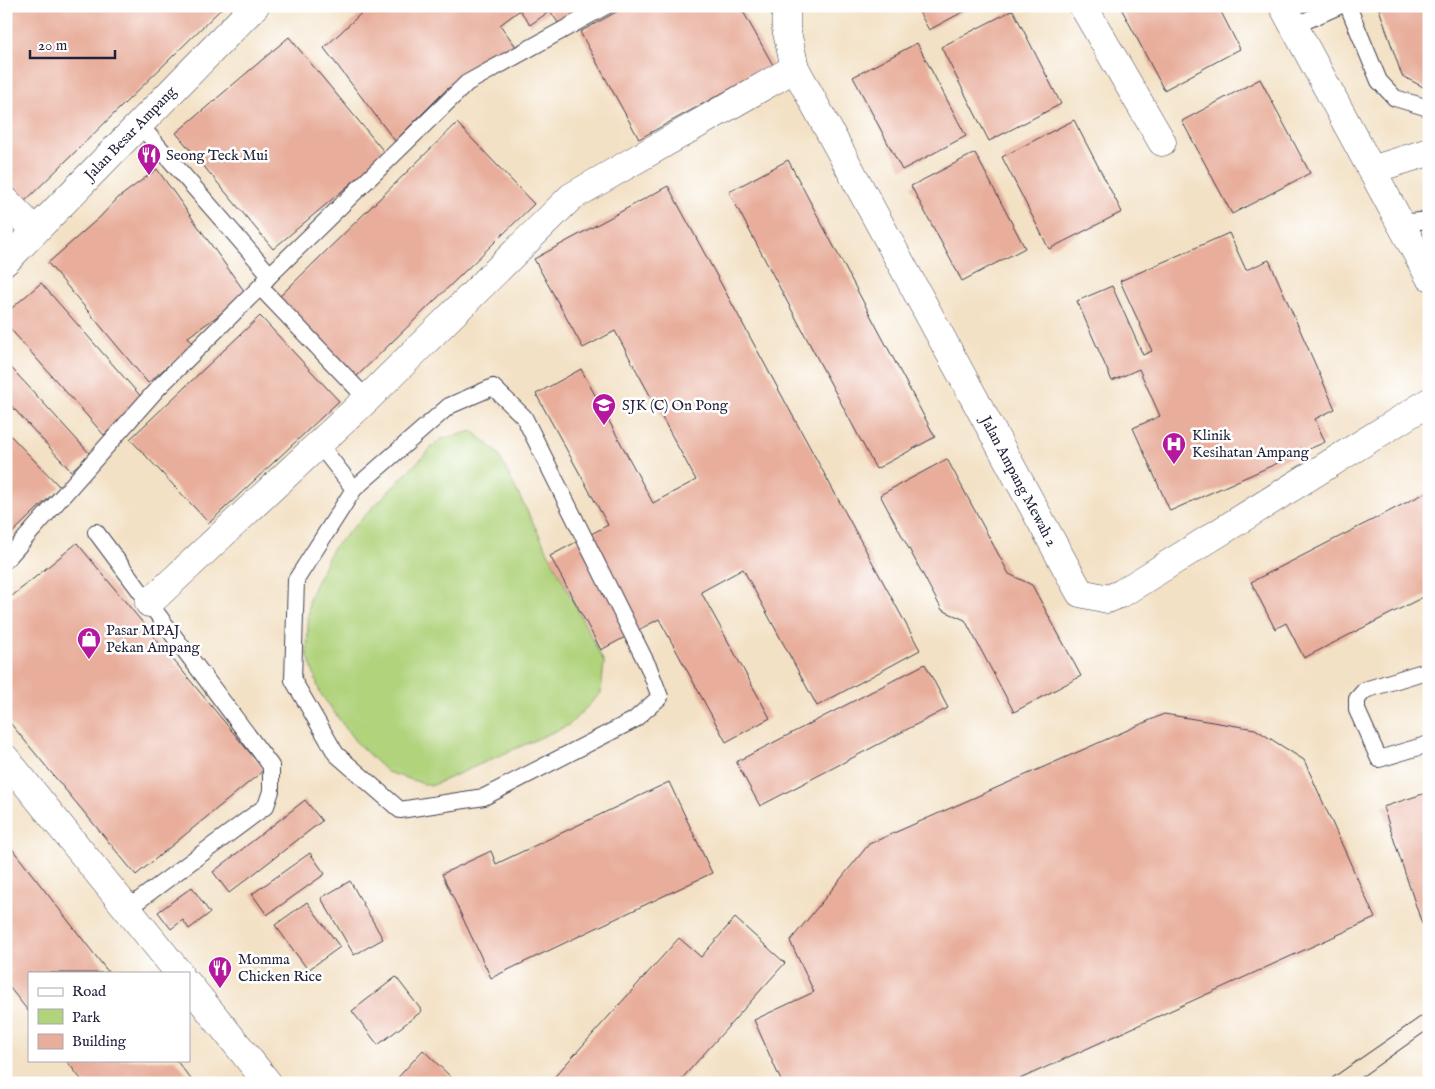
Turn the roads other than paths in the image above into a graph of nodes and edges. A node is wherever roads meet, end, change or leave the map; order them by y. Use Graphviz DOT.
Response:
graph roads {
  1 [pos="255,6"];
  2 [pos="606,6"];
  3 [pos="786,6"];
  4 [pos="1083,6"];
  5 [pos="1339,6"];
  6 [pos="1348,6"];
  7 [pos="1288,16"];
  8 [pos="795,68"];
  9 [pos="1429,106"];
  10 [pos="139,124"];
  11 [pos="1162,142"];
  12 [pos="1429,152"];
  13 [pos="1371,170"];
  14 [pos="6,201"];
  15 [pos="1429,220"];
  16 [pos="1400,224"];
  17 [pos="35,231"];
  18 [pos="6,261"];
  19 [pos="1429,276"];
  20 [pos="265,281"];
  21 [pos="367,399"];
  22 [pos="1429,402"];
  23 [pos="319,444"];
  24 [pos="354,489"];
  25 [pos="96,532"];
  26 [pos="6,560"];
  27 [pos="150,603"];
  28 [pos="1429,670"];
  29 [pos="1429,744"];
  30 [pos="6,759"];
  31 [pos="127,909"];
  32 [pos="178,972"];
  33 [pos="190,986"];
  34 [pos="268,1083"];
  1 -- 10 [label="street, Jalan Besar Ampang"];
  2 -- 20 [label="lane"];
  3 -- 8 [label="street, Jalan Ampang Mewah 2"];
  4 -- 11 [label="street"];
  5 -- 7 [label="lane"];
  6 -- 9 [label="lane"];
  7 -- 13 [label="street"];
  8 -- 21 [label="street"];
  8 -- 22 [label="street, Jalan Ampang Mewah 2"];
  10 -- 17 [label="street, Jalan Besar Ampang"];
  10 -- 20 [label="lane"];
  12 -- 13 [label="street"];
  13 -- 16 [label="street"];
  14 -- 17 [label="street"];
  15 -- 16 [label="lane"];
  16 -- 19 [label="street"];
  17 -- 18 [label="street, Jalan Besar Ampang"];
  20 -- 21 [label="lane"];
  20 -- 26 [label="lane"];
  21 -- 23 [label="street"];
  23 -- 24 [label="lane"];
  23 -- 27 [label="street"];
  24 -- 24 [label="lane"];
  25 -- 27 [label="lane"];
  27 -- 31 [label="lane"];
  28 -- 29 [label="lane"];
  30 -- 31 [label="street"];
  31 -- 32 [label="street"];
  33 -- 34 [label="street"];
}
